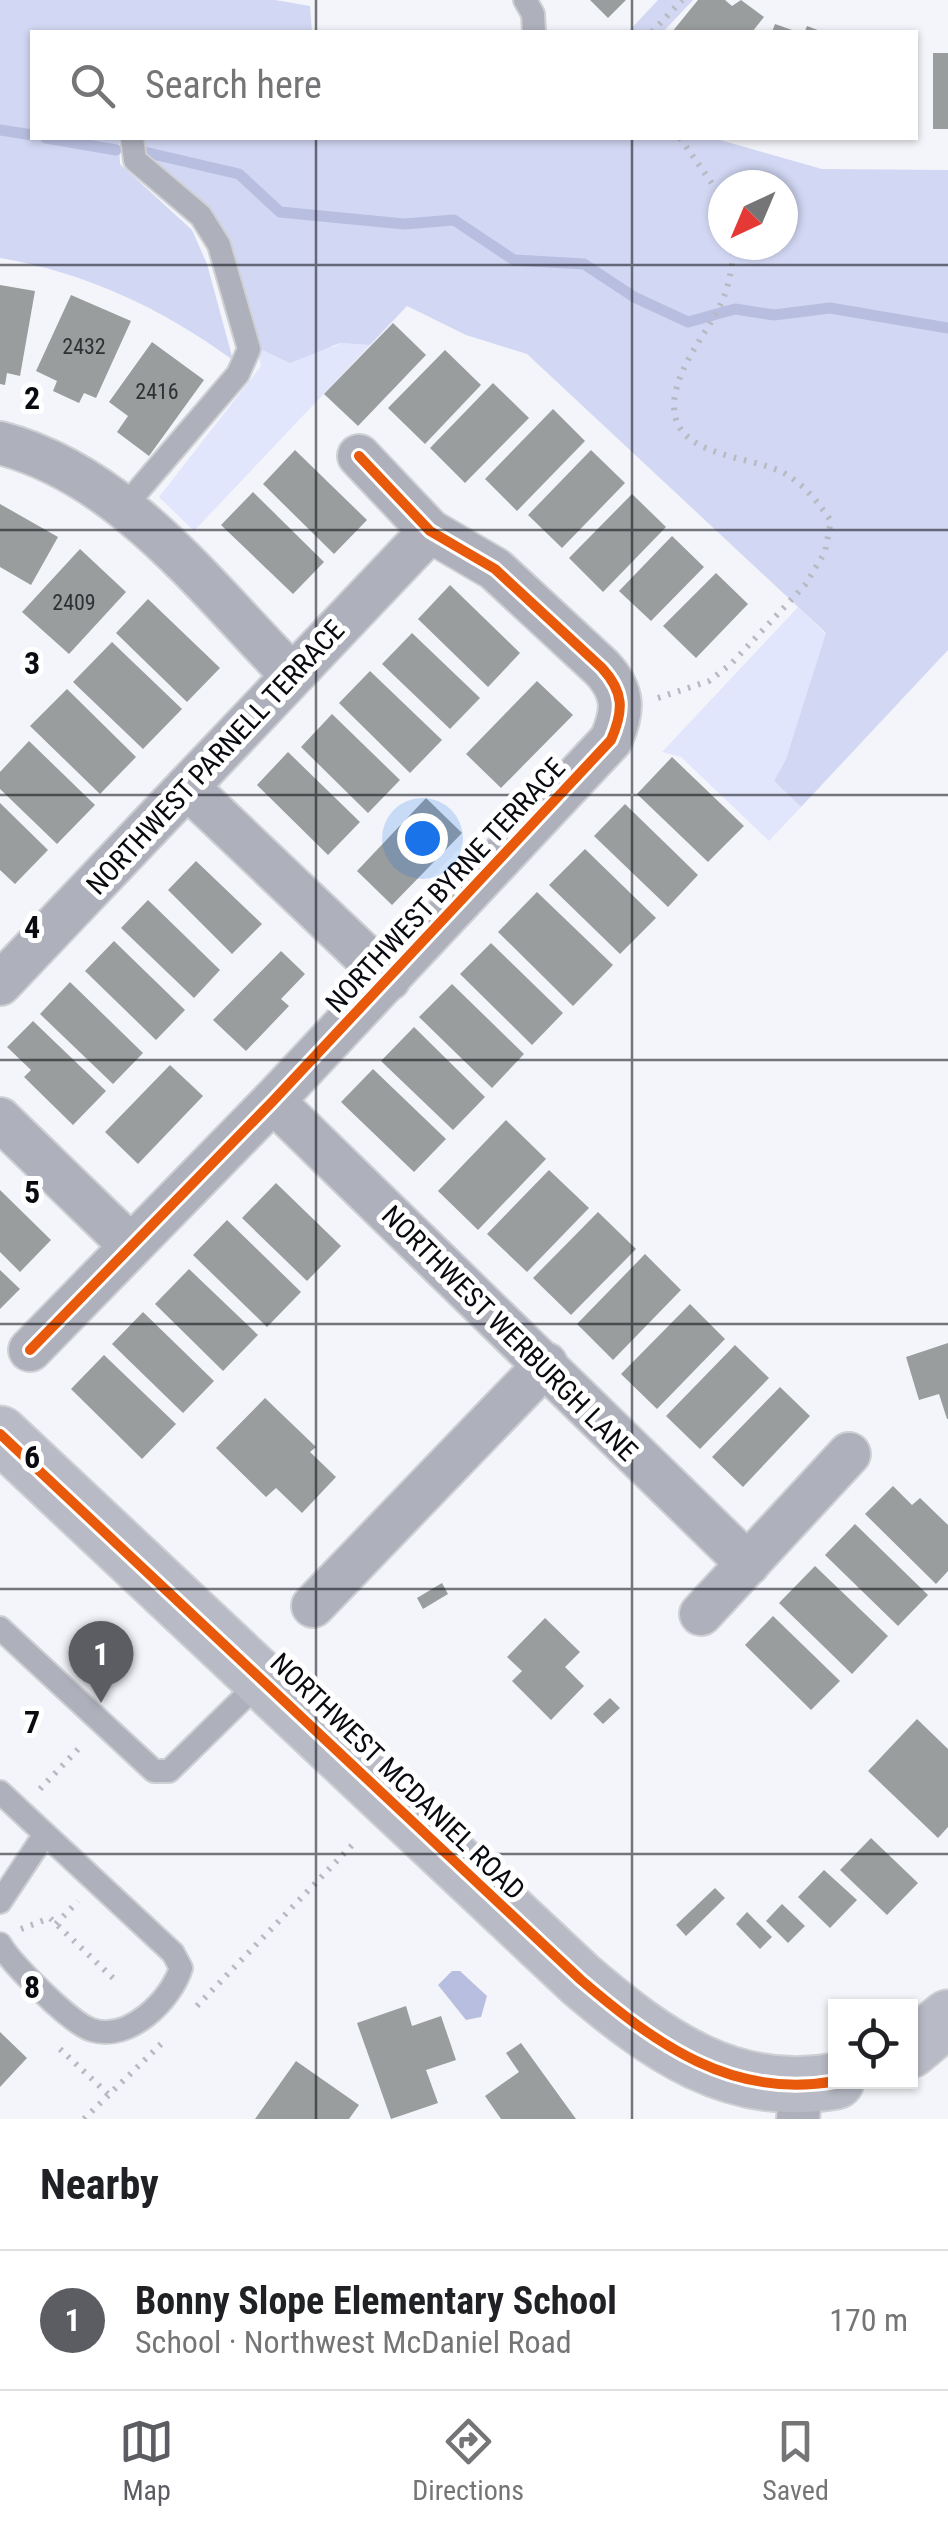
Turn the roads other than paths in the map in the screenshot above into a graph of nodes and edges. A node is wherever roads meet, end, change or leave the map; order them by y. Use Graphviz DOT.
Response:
graph roads {
  1 [pos="525,0"];
  2 [pos="534,30"];
  3 [pos="132,140"];
  4 [pos="0,442"];
  5 [pos="359,456"];
  6 [pos="125,506"];
  7 [pos="430,531"];
  8 [pos="292,674"];
  9 [pos="187,787"];
  10 [pos="389,979"];
  11 [pos="0,984"];
  12 [pos="274,1100"];
  13 [pos="0,1120"];
  14 [pos="131,1246"];
  15 [pos="30,1350"];
  16 [pos="546,1364"];
  17 [pos="0,1434"];
  18 [pos="850,1454"];
  19 [pos="748,1564"];
  20 [pos="313,1606"];
  21 [pos="702,1614"];
  22 [pos="0,1628"];
  23 [pos="263,1678"];
  24 [pos="0,1792"];
  25 [pos="44,1834"];
  26 [pos="0,1902"];
  27 [pos="8,1937"];
  28 [pos="948,2018"];
  29 [pos="918,2043"];
  30 [pos="811,2096"];
  1 -- 2 [label="lane"];
  3 -- 6 [label="lane"];
  4 -- 6 [label="street"];
  5 -- 7 [label="street"];
  6 -- 8 [label="street"];
  7 -- 8 [label="street, NORTHWEST PARNELL TERRACE"];
  7 -- 10 [label="street, NORTHWEST BYRNE TERRACE"];
  8 -- 9 [label="street, NORTHWEST PARNELL TERRACE"];
  9 -- 10 [label="street"];
  9 -- 11 [label="street, NORTHWEST PARNELL TERRACE"];
  10 -- 12 [label="street, NORTHWEST BYRNE TERRACE"];
  12 -- 14 [label="street, NORTHWEST BYRNE TERRACE"];
  12 -- 16 [label="street, NORTHWEST WERBURGH LANE"];
  13 -- 14 [label="street"];
  14 -- 15 [label="street, NORTHWEST BYRNE TERRACE"];
  16 -- 19 [label="street, NORTHWEST WERBURGH LANE"];
  16 -- 20 [label="street"];
  17 -- 23 [label="street, NORTHWEST MCDANIEL ROAD"];
  18 -- 19 [label="street"];
  19 -- 21 [label="street"];
  22 -- 23 [label="lane"];
  23 -- 30 [label="street, NORTHWEST MCDANIEL ROAD"];
  24 -- 25 [label="lane"];
  25 -- 26 [label="lane"];
  25 -- 27 [label="lane"];
  28 -- 29 [label="street"];
}
